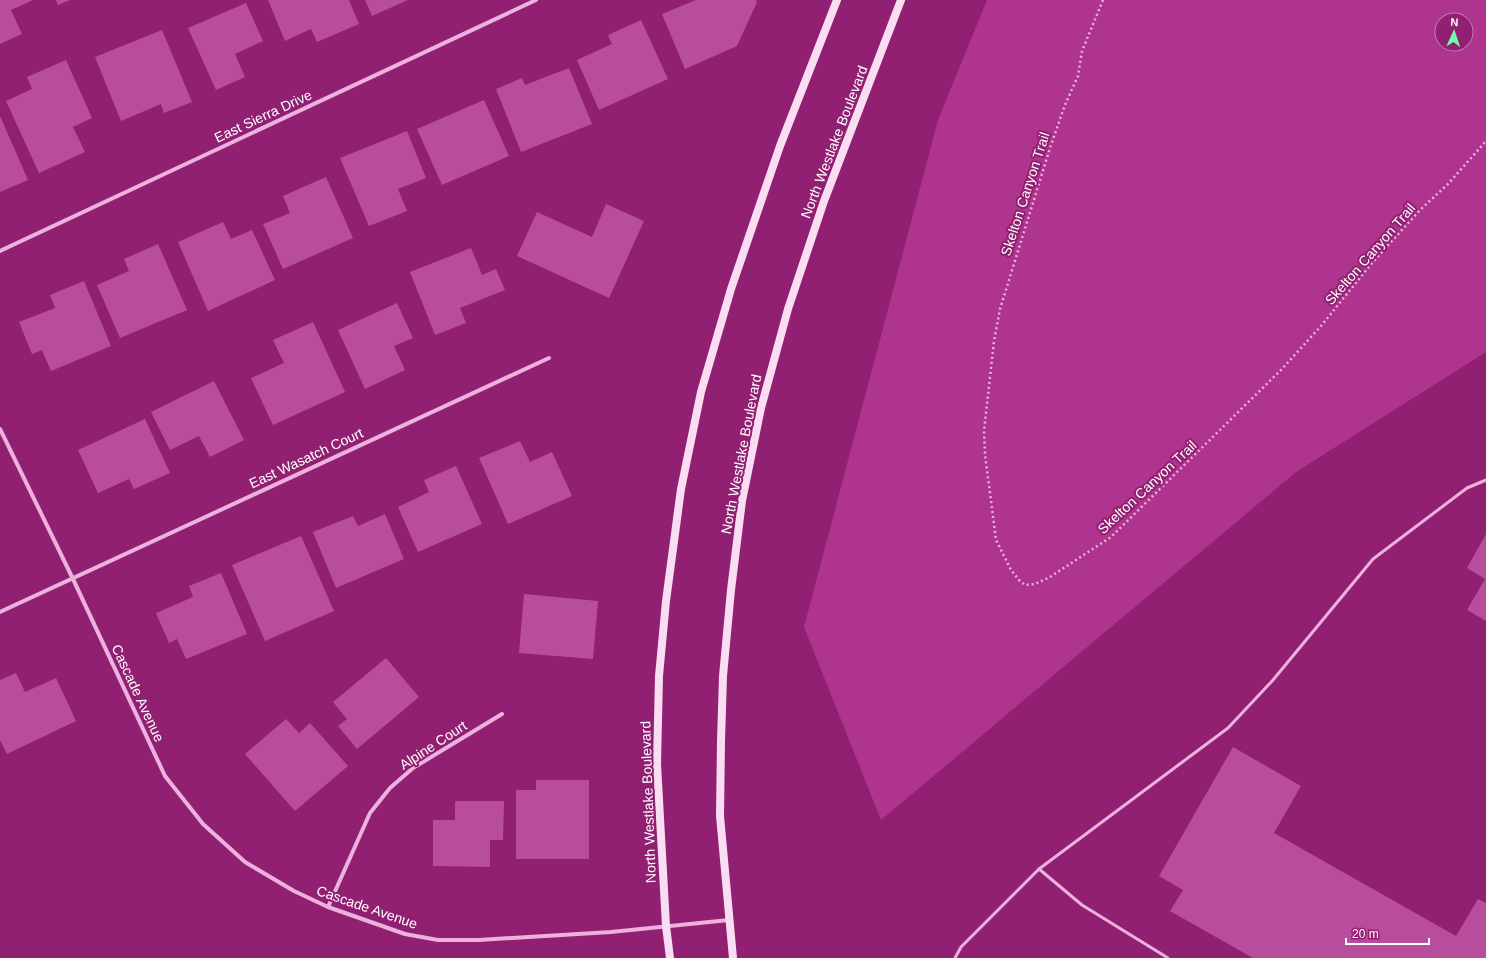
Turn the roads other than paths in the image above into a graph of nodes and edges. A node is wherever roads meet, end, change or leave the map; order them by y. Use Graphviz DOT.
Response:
graph roads {
  1 [pos="536,0"];
  2 [pos="837,0"];
  3 [pos="901,0"];
  4 [pos="0,251"];
  5 [pos="549,358"];
  6 [pos="0,429"];
  7 [pos="1486,480"];
  8 [pos="73,579"];
  9 [pos="0,612"];
  10 [pos="502,714"];
  11 [pos="1039,869"];
  12 [pos="328,908"];
  13 [pos="729,920"];
  14 [pos="666,926"];
  15 [pos="670,958"];
  16 [pos="733,958"];
  17 [pos="956,958"];
  18 [pos="1168,958"];
  1 -- 4 [label="street, East Sierra Drive"];
  2 -- 14 [label="main road, North Westlake Boulevard"];
  3 -- 13 [label="main road, North Westlake Boulevard"];
  5 -- 8 [label="street, East Wasatch Court"];
  6 -- 8 [label="street, Cascade Avenue"];
  7 -- 11 [label="lane"];
  8 -- 9 [label="street, East Wasatch Court"];
  8 -- 12 [label="street, Cascade Avenue"];
  10 -- 12 [label="street, Alpine Court"];
  11 -- 17 [label="lane"];
  11 -- 18 [label="lane"];
  12 -- 14 [label="street, Cascade Avenue"];
  13 -- 14 [label="street, Cascade Avenue"];
  13 -- 16 [label="main road, North Westlake Boulevard"];
  14 -- 15 [label="main road, North Westlake Boulevard"];
}
